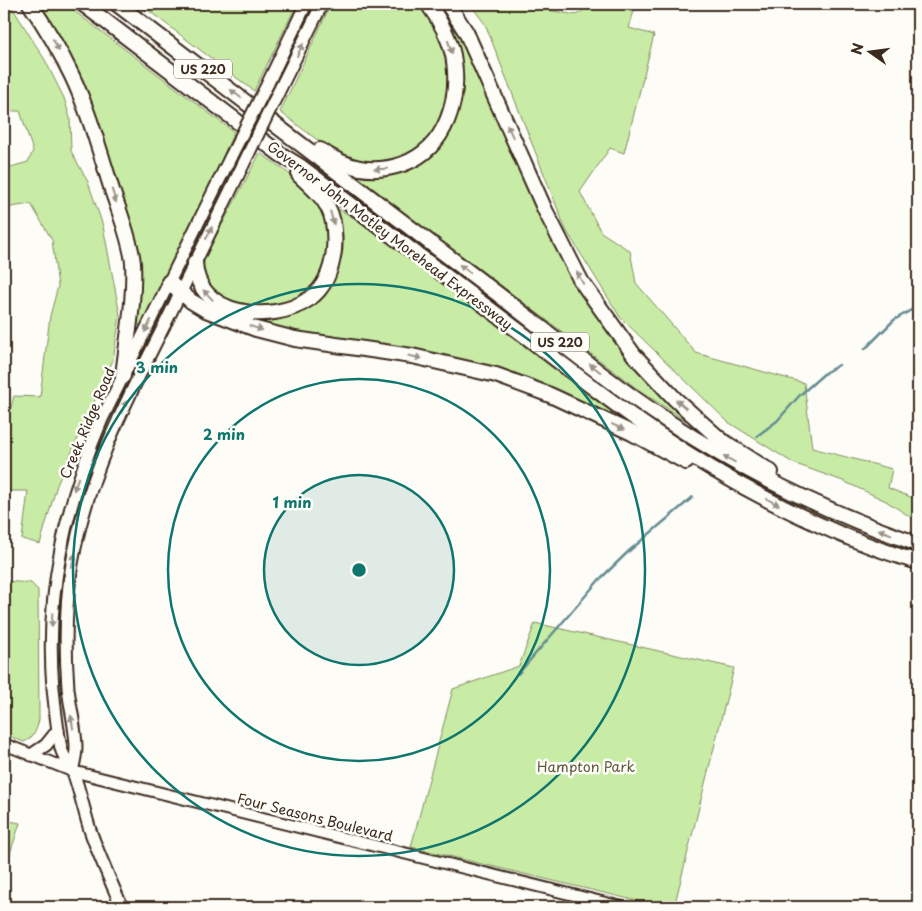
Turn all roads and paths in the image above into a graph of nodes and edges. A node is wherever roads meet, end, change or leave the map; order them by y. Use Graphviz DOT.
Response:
graph roads {
  1 [pos="30,4"];
  2 [pos="83,4"];
  3 [pos="117,4"];
  4 [pos="306,4"];
  5 [pos="322,4"];
  6 [pos="428,4"];
  7 [pos="448,4"];
  8 [pos="289,134"];
  9 [pos="280,154"];
  10 [pos="195,262"];
  11 [pos="169,282"];
  12 [pos="180,293"];
  13 [pos="124,376"];
  14 [pos="730,479"];
  15 [pos="851,519"];
  16 [pos="918,544"];
  17 [pos="918,562"];
  18 [pos="58,730"];
  19 [pos="4,744"];
  20 [pos="31,755"];
  21 [pos="72,771"];
  22 [pos="122,907"];
  23 [pos="622,907"];
  1 -- 13 [label="highway, one-way"];
  2 -- 9 [label="highway, Governor John Motley Morehead Expressway / US 220"];
  8 -- 3 [label="highway, Governor John Motley Morehead Expressway / US 220, one-way"];
  4 -- 11 [label="main road, Creek Ridge Road, bridge"];
  10 -- 5 [label="main road, Creek Ridge Road, one-way, bridge"];
  6 -- 8 [label="highway, one-way"];
  15 -- 7 [label="highway, one-way"];
  15 -- 8 [label="highway, Governor John Motley Morehead Expressway / US 220, one-way"];
  9 -- 10 [label="highway, one-way"];
  9 -- 14 [label="highway, Governor John Motley Morehead Expressway / US 220"];
  10 -- 12 [label="main road, Creek Ridge Road"];
  11 -- 12 [label="highway"];
  11 -- 13 [label="main road, Creek Ridge Road, one-way"];
  12 -- 14 [label="highway, one-way"];
  21 -- 12 [label="main road, Creek Ridge Road, one-way"];
  13 -- 18 [label="main road, Creek Ridge Road, one-way"];
  14 -- 17 [label="highway, Governor John Motley Morehead Expressway / US 220, one-way"];
  16 -- 15 [label="highway, Governor John Motley Morehead Expressway / US 220, one-way"];
  18 -- 20 [label="main road"];
  18 -- 21 [label="main road, Creek Ridge Road"];
  19 -- 20 [label="street, Four Seasons Boulevard"];
  20 -- 21 [label="street, Four Seasons Boulevard"];
  21 -- 22 [label="main road, Creek Ridge Road"];
  21 -- 23 [label="street, Four Seasons Boulevard"];
}
